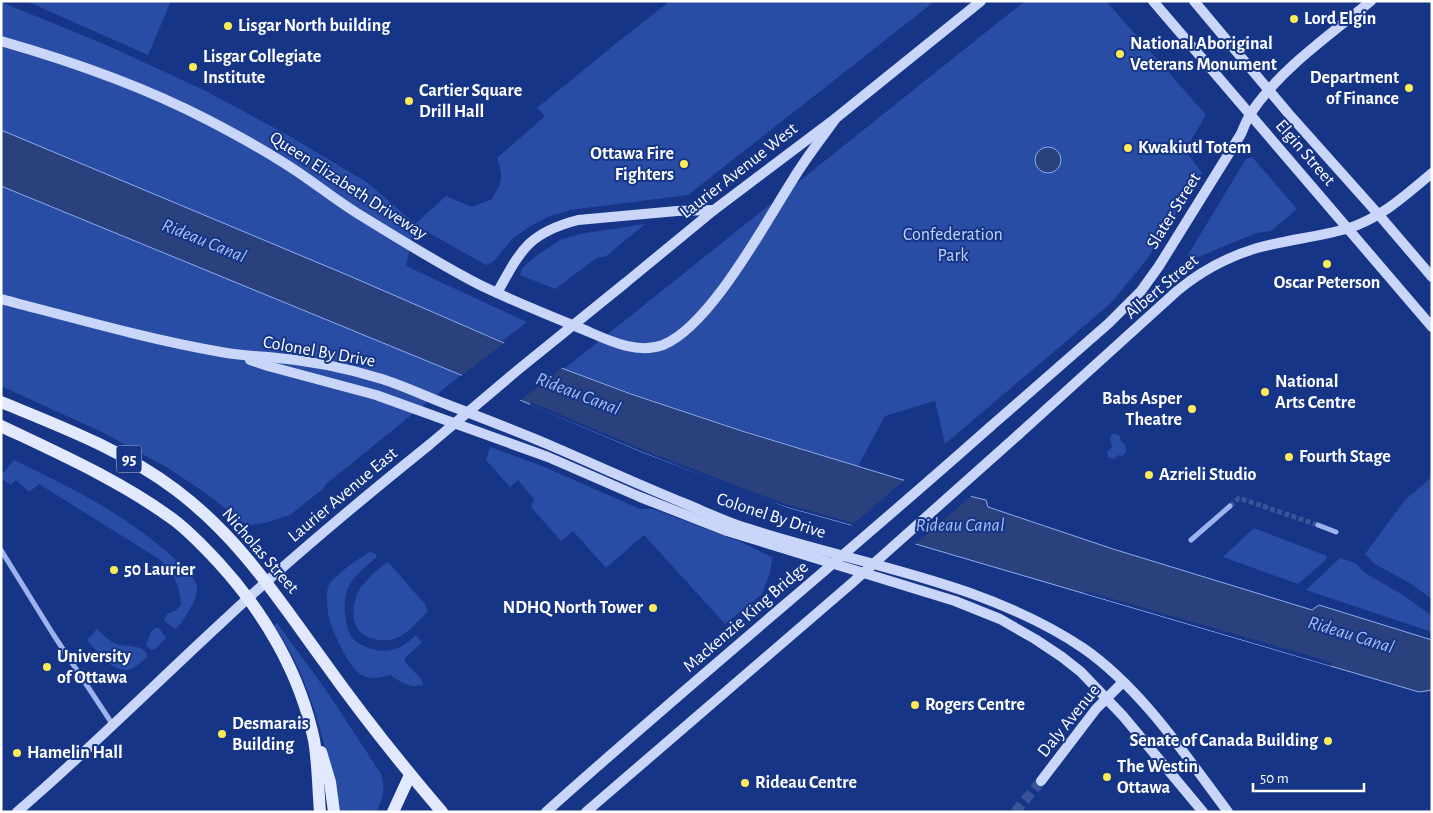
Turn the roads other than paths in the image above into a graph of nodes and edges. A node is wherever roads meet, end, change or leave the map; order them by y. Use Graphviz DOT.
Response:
graph roads {
  1 [pos="980,1"];
  2 [pos="1153,1"];
  3 [pos="1194,1"];
  4 [pos="1371,1"];
  5 [pos="1,41"];
  6 [pos="1269,90"];
  7 [pos="1250,114"];
  8 [pos="836,118"];
  9 [pos="1432,173"];
  10 [pos="714,210"];
  11 [pos="1379,214"];
  12 [pos="1347,228"];
  13 [pos="1432,277"];
  14 [pos="497,293"];
  15 [pos="1,299"];
  16 [pos="1432,327"];
  17 [pos="239,356"];
  18 [pos="519,370"];
  19 [pos="1,402"];
  20 [pos="1,426"];
  21 [pos="990,427"];
  22 [pos="1230,506"];
  23 [pos="1318,526"];
  24 [pos="1336,532"];
  25 [pos="1191,540"];
  26 [pos="1,550"];
  27 [pos="267,581"];
  28 [pos="249,598"];
  29 [pos="1123,682"];
  30 [pos="1107,698"];
  31 [pos="113,726"];
  32 [pos="314,739"];
  33 [pos="410,775"];
  34 [pos="1041,781"];
  35 [pos="17,812"];
  36 [pos="320,812"];
  37 [pos="334,812"];
  38 [pos="393,812"];
  39 [pos="442,812"];
  40 [pos="546,812"];
  41 [pos="586,812"];
  42 [pos="1203,812"];
  43 [pos="1228,812"];
  1 -- 8 [label="main road, Laurier Avenue West"];
  2 -- 7 [label="main road, Elgin Street"];
  3 -- 6 [label="main road, Elgin Street"];
  4 -- 6 [label="main road, Slater Street"];
  5 -- 14 [label="main road, Queen Elizabeth Driveway"];
  6 -- 7 [label="main road, Slater Street"];
  6 -- 11 [label="main road, Elgin Street"];
  7 -- 12 [label="main road, Elgin Street"];
  7 -- 21 [label="main road, Slater Street"];
  8 -- 10 [label="main road, Laurier Avenue West"];
  8 -- 14 [label="main road, Queen Elizabeth Driveway"];
  9 -- 11 [label="main road, Albert Street"];
  10 -- 14 [label="main road"];
  10 -- 18 [label="main road, Laurier Avenue West, bridge"];
  11 -- 12 [label="main road, Albert Street"];
  11 -- 13 [label="main road, Elgin Street"];
  12 -- 16 [label="main road, Elgin Street"];
  12 -- 41 [label="main road, Albert Street, bridge"];
  15 -- 17 [label="main road, Colonel By Drive"];
  17 -- 29 [label="main road, Colonel By Drive"];
  17 -- 30 [label="main road, Colonel By Drive"];
  18 -- 27 [label="main road, Laurier Avenue East, bridge"];
  19 -- 27 [label="main road, Nicholas Street / 95"];
  20 -- 28 [label="main road, 95"];
  21 -- 40 [label="main road, Mackenzie King Bridge, bridge"];
  22 -- 25 [label="street"];
  23 -- 24 [label="street"];
  26 -- 31 [label="street"];
  27 -- 28 [label="main road, Laurier Avenue East"];
  27 -- 33 [label="main road, Nicholas Street / 95"];
  28 -- 31 [label="main road, Laurier Avenue East"];
  28 -- 32 [label="main road, 95"];
  29 -- 30 [label="main road, Daly Avenue"];
  29 -- 43 [label="main road, Colonel By Drive"];
  30 -- 34 [label="main road, Daly Avenue"];
  30 -- 42 [label="main road, Colonel By Drive"];
  31 -- 35 [label="main road, Laurier Avenue East"];
  32 -- 36 [label="main road, 95"];
  32 -- 37 [label="main road"];
  33 -- 38 [label="main road"];
  33 -- 39 [label="main road, Nicholas Street"];
}
